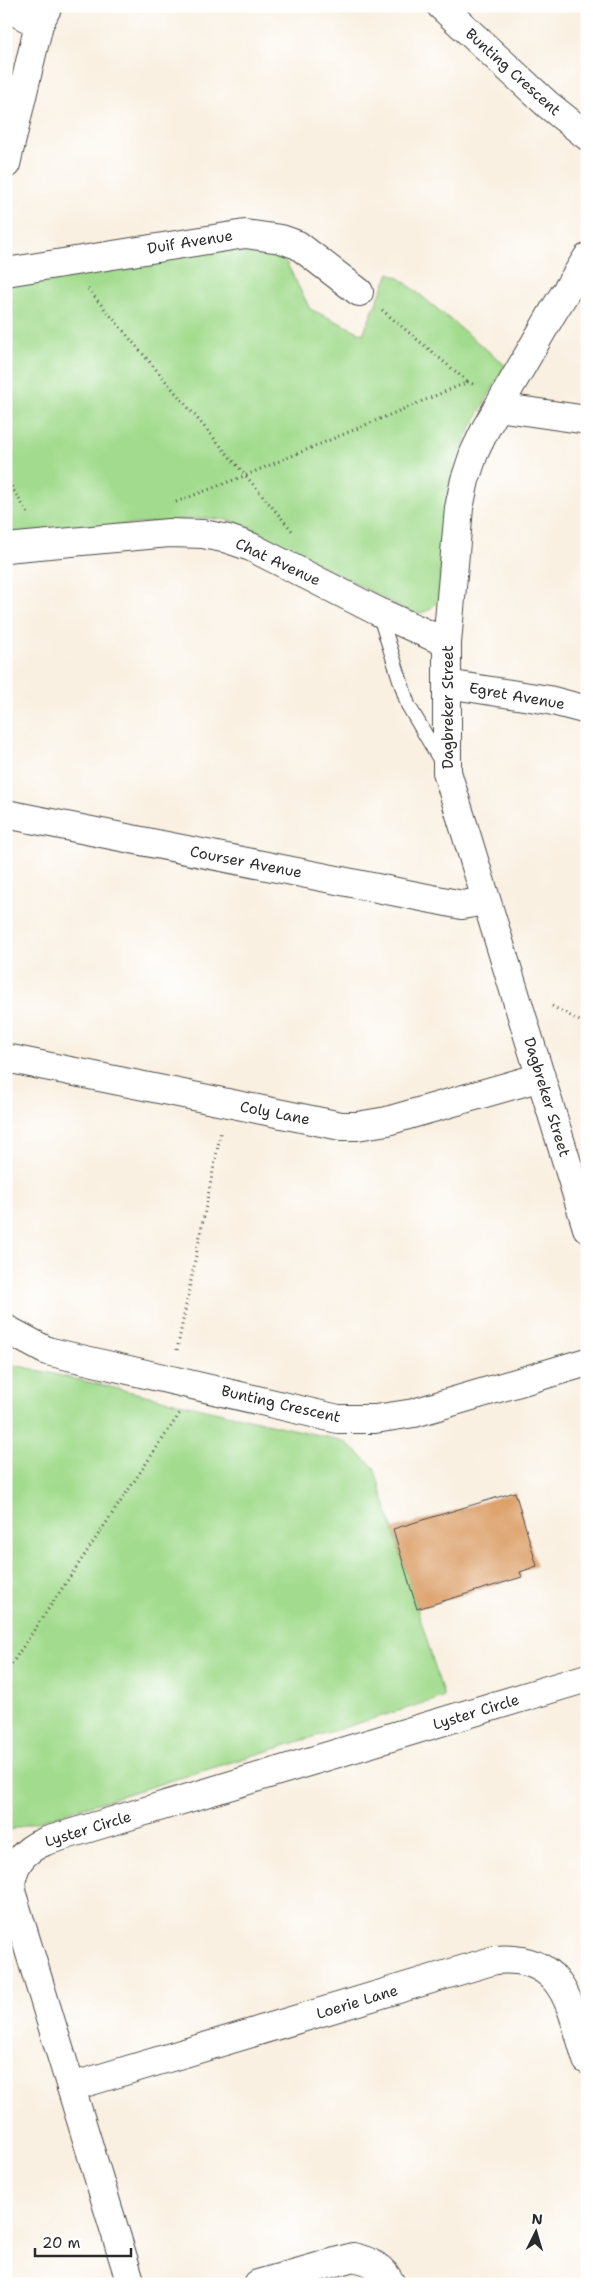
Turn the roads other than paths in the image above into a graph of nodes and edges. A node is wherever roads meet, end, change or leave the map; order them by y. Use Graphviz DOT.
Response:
graph roads {
  1 [pos="441,6"];
  2 [pos="6,7"];
  3 [pos="44,15"];
  4 [pos="587,136"];
  5 [pos="6,164"];
  6 [pos="587,258"];
  7 [pos="6,272"];
  8 [pos="359,292"];
  9 [pos="498,407"];
  10 [pos="587,420"];
  11 [pos="6,548"];
  12 [pos="379,612"];
  13 [pos="447,643"];
  14 [pos="447,684"];
  15 [pos="587,710"];
  16 [pos="447,772"];
  17 [pos="6,814"];
  18 [pos="486,901"];
  19 [pos="6,1058"];
  20 [pos="541,1077"];
  21 [pos="587,1228"];
  22 [pos="6,1329"];
  23 [pos="587,1362"];
  24 [pos="587,1678"];
  25 [pos="587,2060"];
  26 [pos="71,2088"];
  27 [pos="131,2284"];
  28 [pos="258,2284"];
  29 [pos="392,2284"];
  1 -- 4 [label="street, Bunting Crescent"];
  2 -- 3 [label="street"];
  3 -- 5 [label="street"];
  6 -- 9 [label="street, Dagbreker Street"];
  7 -- 8 [label="street, Duif Avenue"];
  9 -- 10 [label="street"];
  9 -- 13 [label="street, Dagbreker Street"];
  11 -- 12 [label="street, Chat Avenue"];
  12 -- 13 [label="street, Chat Avenue"];
  12 -- 16 [label="lane"];
  13 -- 14 [label="street, Dagbreker Street"];
  14 -- 15 [label="street, Egret Avenue"];
  14 -- 16 [label="street, Dagbreker Street"];
  16 -- 18 [label="street, Dagbreker Street"];
  17 -- 18 [label="street, Courser Avenue"];
  18 -- 20 [label="street, Dagbreker Street"];
  19 -- 20 [label="street, Coly Lane"];
  20 -- 21 [label="street, Dagbreker Street"];
  22 -- 23 [label="street, Bunting Crescent"];
  24 -- 26 [label="street, Lyster Circle"];
  25 -- 26 [label="street, Loerie Lane"];
  26 -- 27 [label="street, Lyster Circle"];
  28 -- 29 [label="street"];
}
